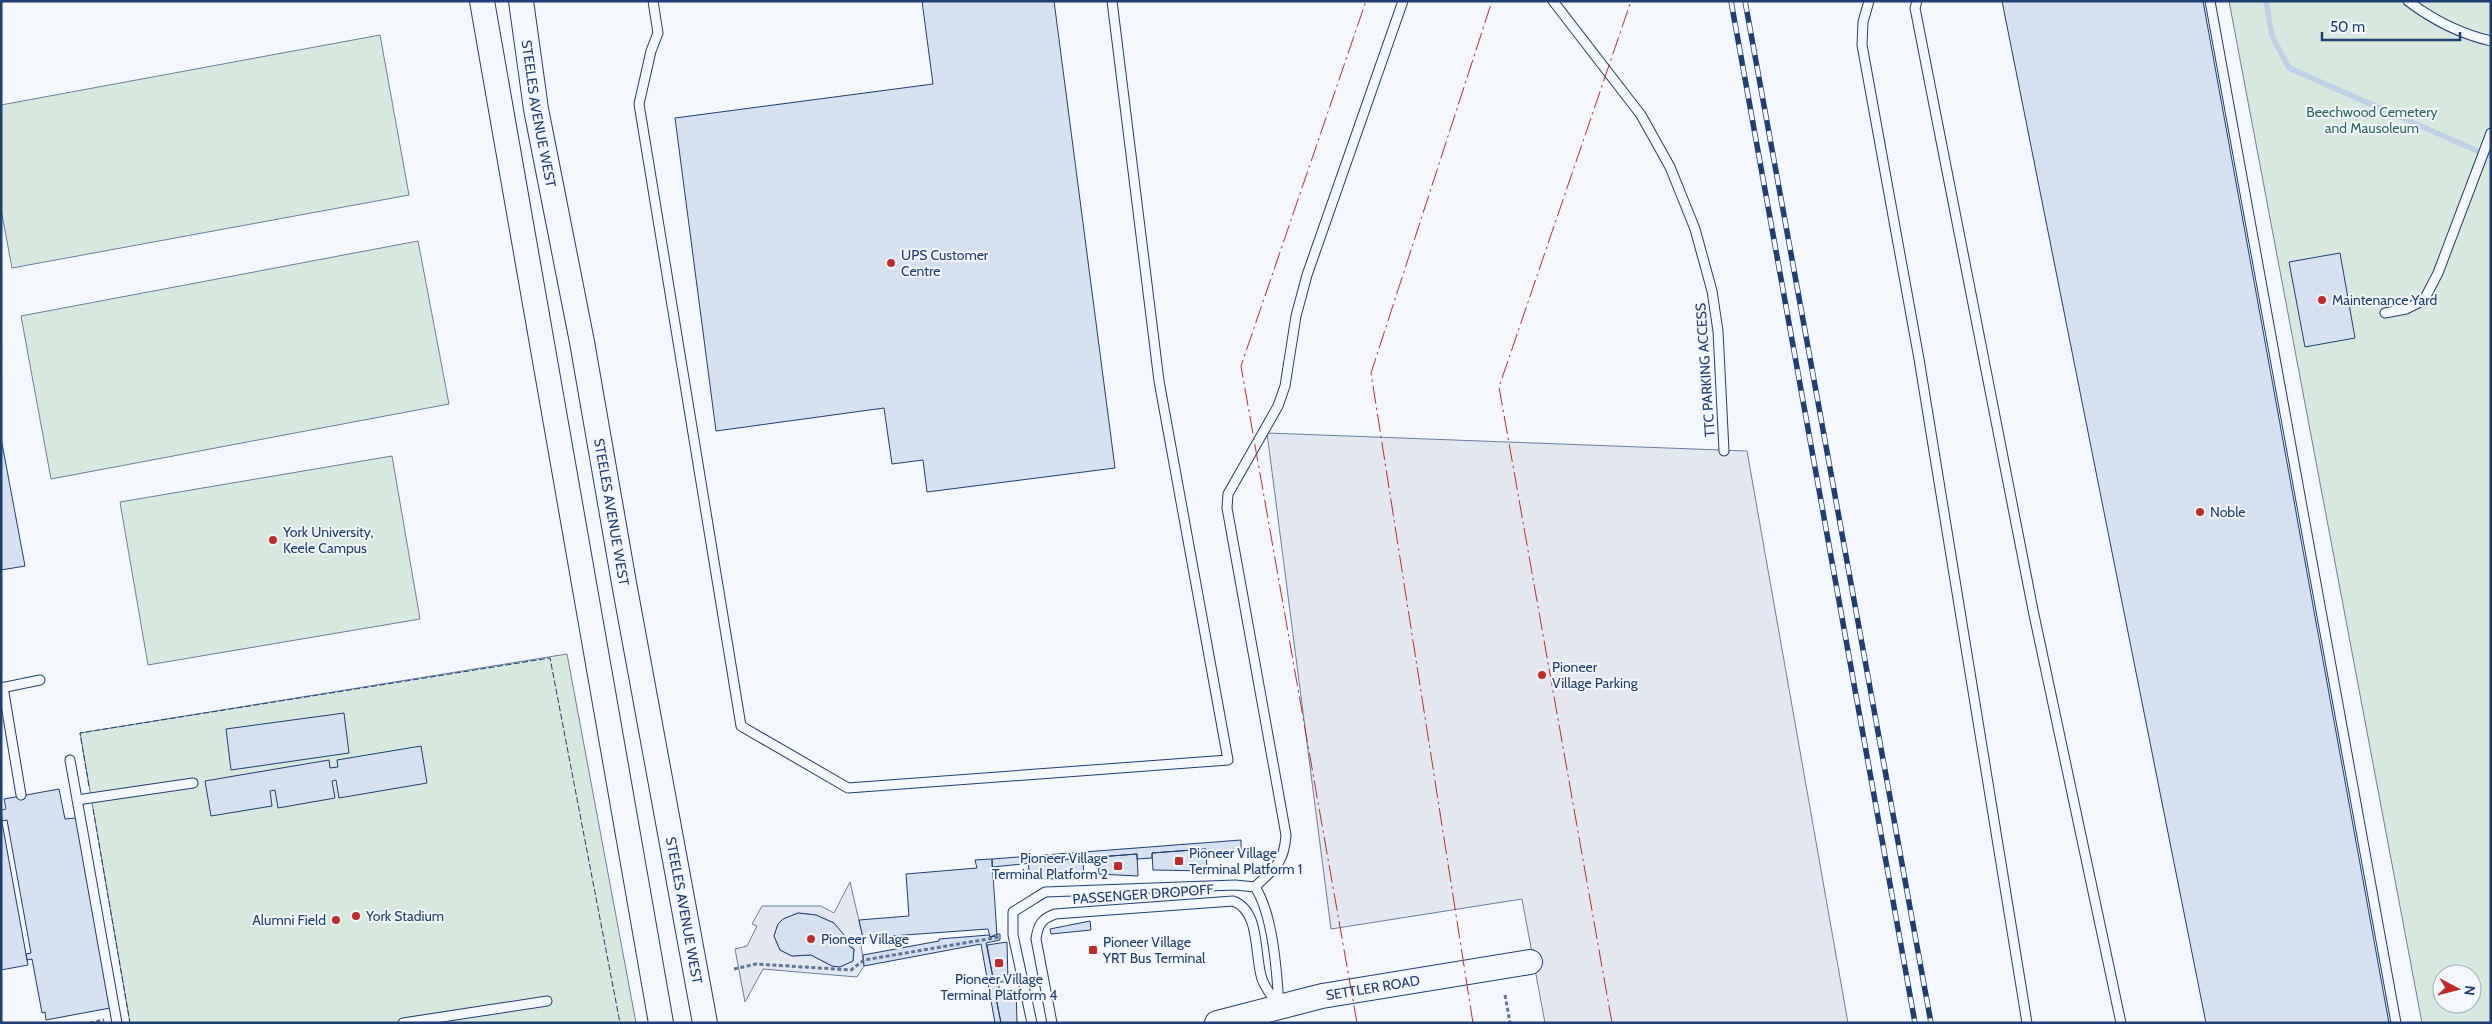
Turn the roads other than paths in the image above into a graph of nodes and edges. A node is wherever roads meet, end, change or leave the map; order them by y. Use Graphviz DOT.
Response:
graph roads {
  1 [pos="482,1"];
  2 [pos="521,1"];
  3 [pos="653,1"];
  4 [pos="1112,1"];
  5 [pos="1403,1"];
  6 [pos="1553,1"];
  7 [pos="1869,1"];
  8 [pos="2210,1"];
  9 [pos="2408,1"];
  10 [pos="1915,3"];
  11 [pos="2491,41"];
  12 [pos="2491,133"];
  13 [pos="2385,313"];
  14 [pos="1724,451"];
  15 [pos="40,680"];
  16 [pos="2,688"];
  17 [pos="70,760"];
  18 [pos="193,783"];
  19 [pos="21,795"];
  20 [pos="77,800"];
  21 [pos="1255,887"];
  22 [pos="1530,962"];
  23 [pos="547,1001"];
  24 [pos="1279,1006"];
  25 [pos="117,1023"];
  26 [pos="403,1023"];
  27 [pos="661,1023"];
  28 [pos="706,1023"];
  29 [pos="1032,1023"];
  30 [pos="1052,1023"];
  31 [pos="1217,1023"];
  32 [pos="2027,1023"];
  33 [pos="2121,1023"];
  34 [pos="2396,1023"];
  1 -- 27 [label="main road"];
  2 -- 28 [label="main road, STEELES AVENUE WEST"];
  3 -- 4 [label="lane"];
  5 -- 21 [label="lane"];
  6 -- 14 [label="lane, TTC PARKING ACCESS"];
  7 -- 32 [label="lane"];
  8 -- 34 [label="lane"];
  9 -- 11 [label="lane"];
  10 -- 33 [label="lane"];
  12 -- 13 [label="lane"];
  15 -- 16 [label="lane"];
  16 -- 19 [label="lane"];
  17 -- 20 [label="lane"];
  18 -- 20 [label="lane"];
  20 -- 25 [label="lane"];
  21 -- 24 [label="lane"];
  21 -- 29 [label="lane"];
  22 -- 24 [label="main road, SETTLER ROAD"];
  23 -- 26 [label="lane"];
  24 -- 30 [label="lane, PASSENGER DROPOFF"];
  24 -- 31 [label="main road, SETTLER ROAD"];
}
